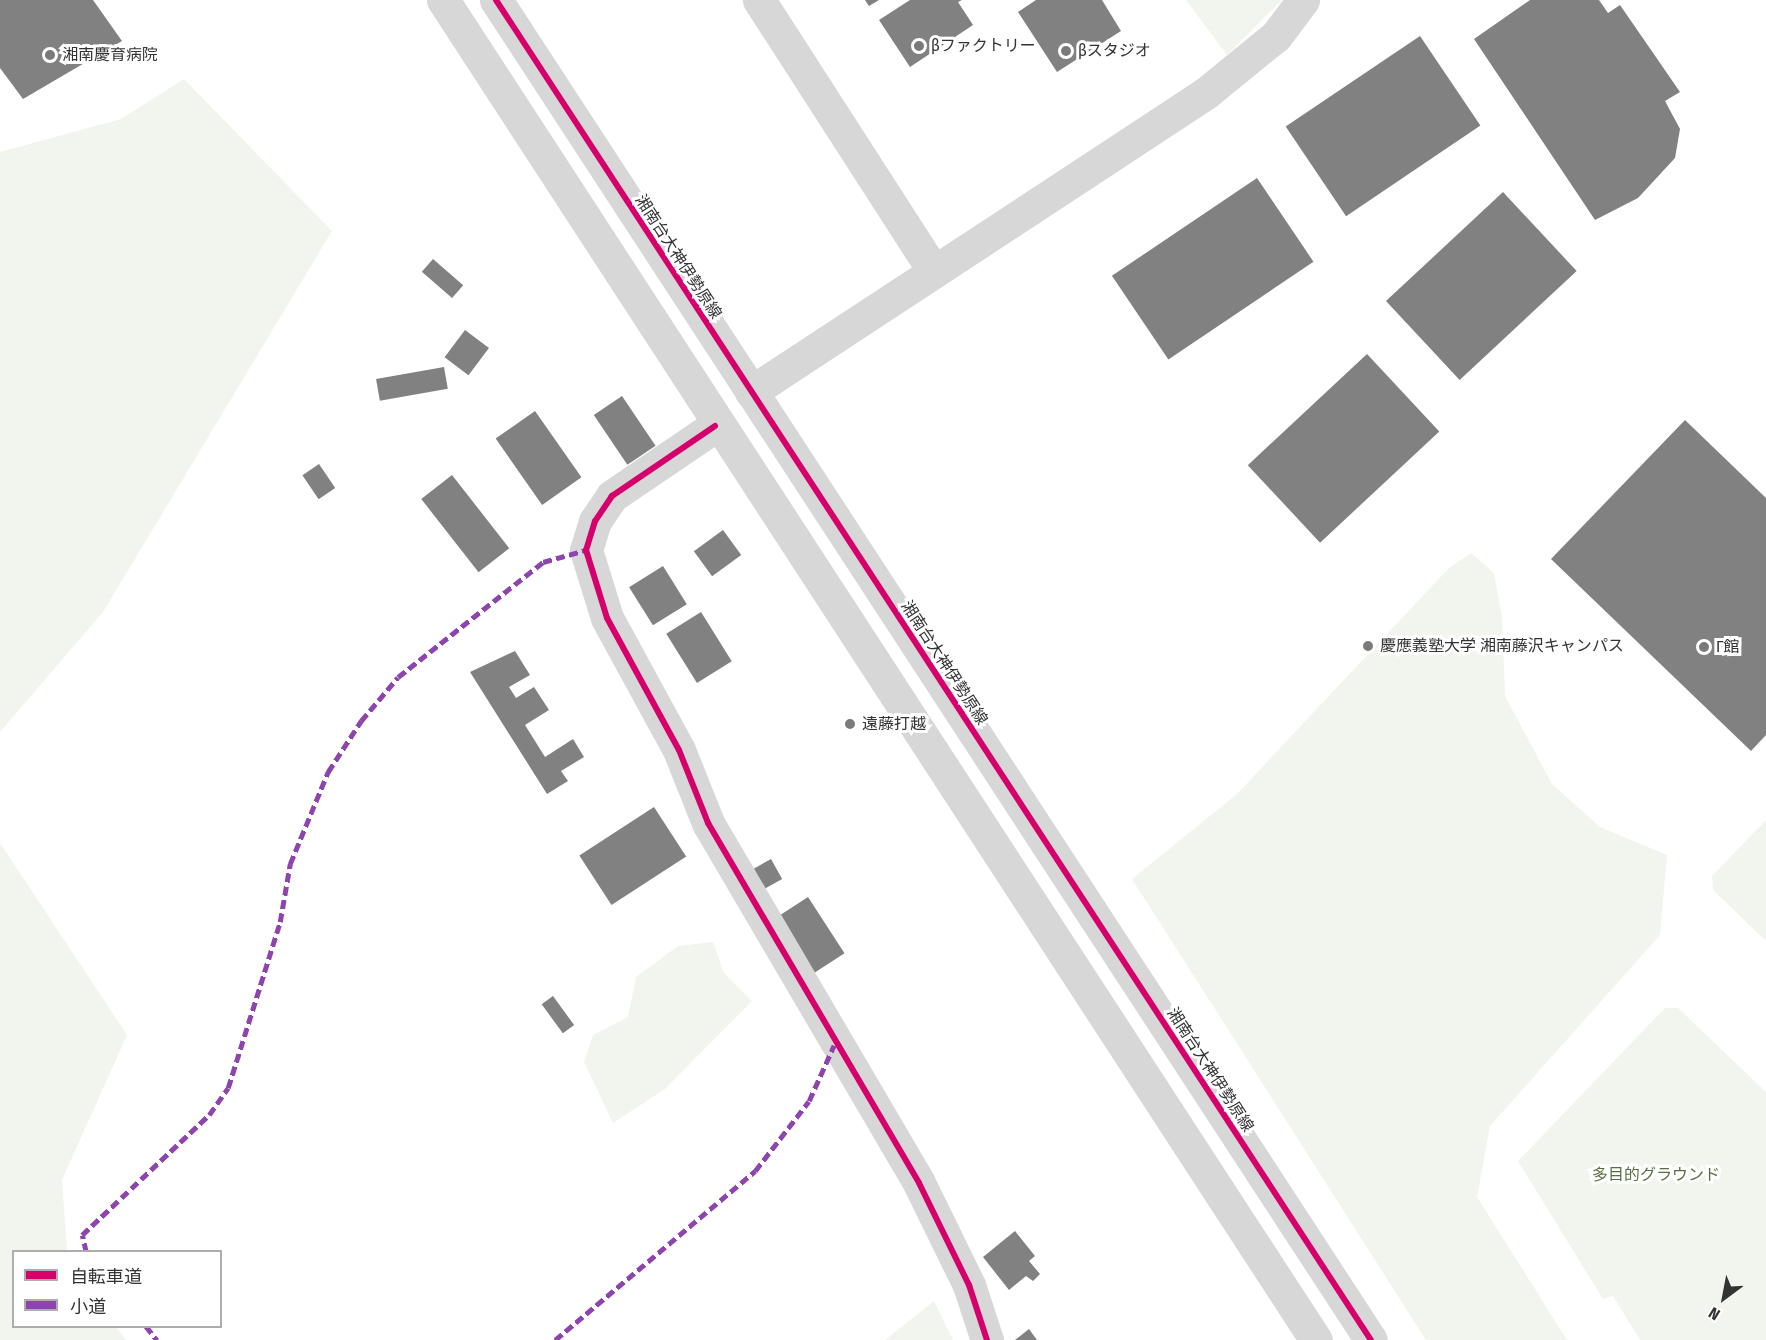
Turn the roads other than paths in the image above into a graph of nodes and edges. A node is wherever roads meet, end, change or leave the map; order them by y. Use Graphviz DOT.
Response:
graph roads {
  1 [pos="443,0"];
  2 [pos="496,0"];
  3 [pos="759,0"];
  4 [pos="1304,0"];
  5 [pos="934,272"];
  6 [pos="751,393"];
  7 [pos="715,426"];
  8 [pos="987,1340"];
  9 [pos="1316,1340"];
  10 [pos="1371,1340"];
  1 -- 7 [label="street"];
  2 -- 6 [label="street, 湘南台大神伊勢原線"];
  3 -- 5 [label="street"];
  4 -- 5 [label="street"];
  5 -- 6 [label="street"];
  6 -- 10 [label="street, 湘南台大神伊勢原線"];
  7 -- 8 [label="street"];
  7 -- 9 [label="street"];
}
